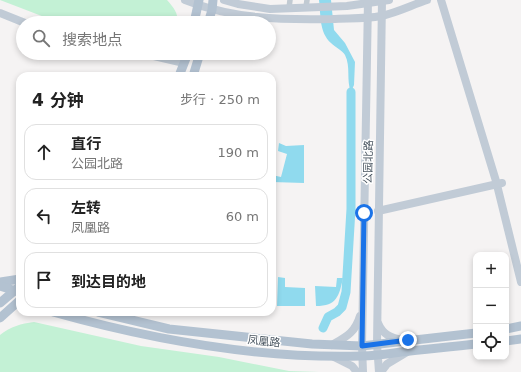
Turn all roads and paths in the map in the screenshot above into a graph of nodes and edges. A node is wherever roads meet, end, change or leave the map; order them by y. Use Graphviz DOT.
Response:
graph roads {
  1 [pos="185,0"];
  2 [pos="213,0"];
  3 [pos="224,0"];
  4 [pos="427,0"];
  5 [pos="441,0"];
  6 [pos="446,0"];
  7 [pos="384,1"];
  8 [pos="368,2"];
  9 [pos="198,3"];
  10 [pos="289,4"];
  11 [pos="309,5"];
  12 [pos="212,10"];
  13 [pos="0,13"];
  14 [pos="195,16"];
  15 [pos="210,16"];
  16 [pos="255,16"];
  17 [pos="382,16"];
  18 [pos="367,18"];
  19 [pos="16,19"];
  20 [pos="276,19"];
  21 [pos="171,60"];
  22 [pos="185,60"];
  23 [pos="198,60"];
  24 [pos="184,63"];
  25 [pos="181,72"];
  26 [pos="194,72"];
  27 [pos="499,182"];
  28 [pos="378,209"];
  29 [pos="521,265"];
  30 [pos="16,280"];
  31 [pos="0,282"];
  32 [pos="521,282"];
  33 [pos="0,286"];
  34 [pos="16,295"];
  35 [pos="16,297"];
  36 [pos="2,299"];
  37 [pos="16,300"];
  38 [pos="362,306"];
  39 [pos="68,316"];
  40 [pos="115,316"];
  41 [pos="0,318"];
  42 [pos="377,320"];
  43 [pos="521,326"];
  44 [pos="509,328"];
  45 [pos="473,333"];
  46 [pos="521,339"];
  47 [pos="408,340"];
  48 [pos="509,341"];
  49 [pos="377,344"];
  50 [pos="473,344"];
  51 [pos="332,345"];
  52 [pos="362,346"];
  53 [pos="409,351"];
  54 [pos="378,355"];
  55 [pos="332,356"];
  56 [pos="362,356"];
  57 [pos="358,372"];
  58 [pos="364,372"];
  59 [pos="380,372"];
  1 -- 9 [label="main road"];
  2 -- 12 [label="main road"];
  3 -- 10 [label="main road"];
  4 -- 17 [label="main road"];
  5 -- 27 [label="main road"];
  6 -- 27 [label="main road"];
  7 -- 8 [label="main road"];
  7 -- 17 [label="main road, 公园北路"];
  8 -- 11 [label="main road"];
  8 -- 18 [label="main road, 公园北路"];
  9 -- 12 [label="main road"];
  9 -- 14 [label="main road"];
  10 -- 11 [label="main road"];
  12 -- 15 [label="main road"];
  12 -- 16 [label="main road"];
  13 -- 19 [label="main road"];
  17 -- 18 [label="main road"];
  17 -- 28 [label="main road, 公园北路"];
  18 -- 20 [label="main road"];
  18 -- 38 [label="main road, 公园北路"];
  21 -- 24 [label="main road"];
  22 -- 24 [label="main road"];
  23 -- 26 [label="main road"];
  24 -- 25 [label="main road"];
  27 -- 28 [label="main road"];
  27 -- 29 [label="main road"];
  27 -- 32 [label="main road"];
  28 -- 42 [label="main road, 公园北路"];
  30 -- 31 [label="main road"];
  33 -- 34 [label="main road"];
  35 -- 36 [label="main road"];
  37 -- 41 [label="main road"];
  38 -- 51 [label="main road"];
  38 -- 52 [label="main road, 公园北路"];
  39 -- 55 [label="main road, 凤凰路"];
  40 -- 51 [label="main road, 凤凰路"];
  42 -- 47 [label="main road"];
  42 -- 49 [label="main road, 公园北路"];
  43 -- 44 [label="main road"];
  45 -- 47 [label="main road, 凤凰路"];
  46 -- 48 [label="main road"];
  47 -- 49 [label="main road, 凤凰路"];
  49 -- 52 [label="main road, 凤凰路"];
  49 -- 54 [label="main road, 公园北路"];
  50 -- 53 [label="main road, 凤凰路"];
  51 -- 52 [label="main road, 凤凰路"];
  52 -- 56 [label="main road, 公园北路"];
  53 -- 54 [label="main road, 凤凰路"];
  53 -- 59 [label="main road"];
  54 -- 56 [label="main road, 凤凰路"];
  54 -- 59 [label="main road, 公园北路"];
  55 -- 56 [label="main road, 凤凰路"];
  55 -- 57 [label="main road"];
  56 -- 58 [label="main road, 公园北路"];
}
